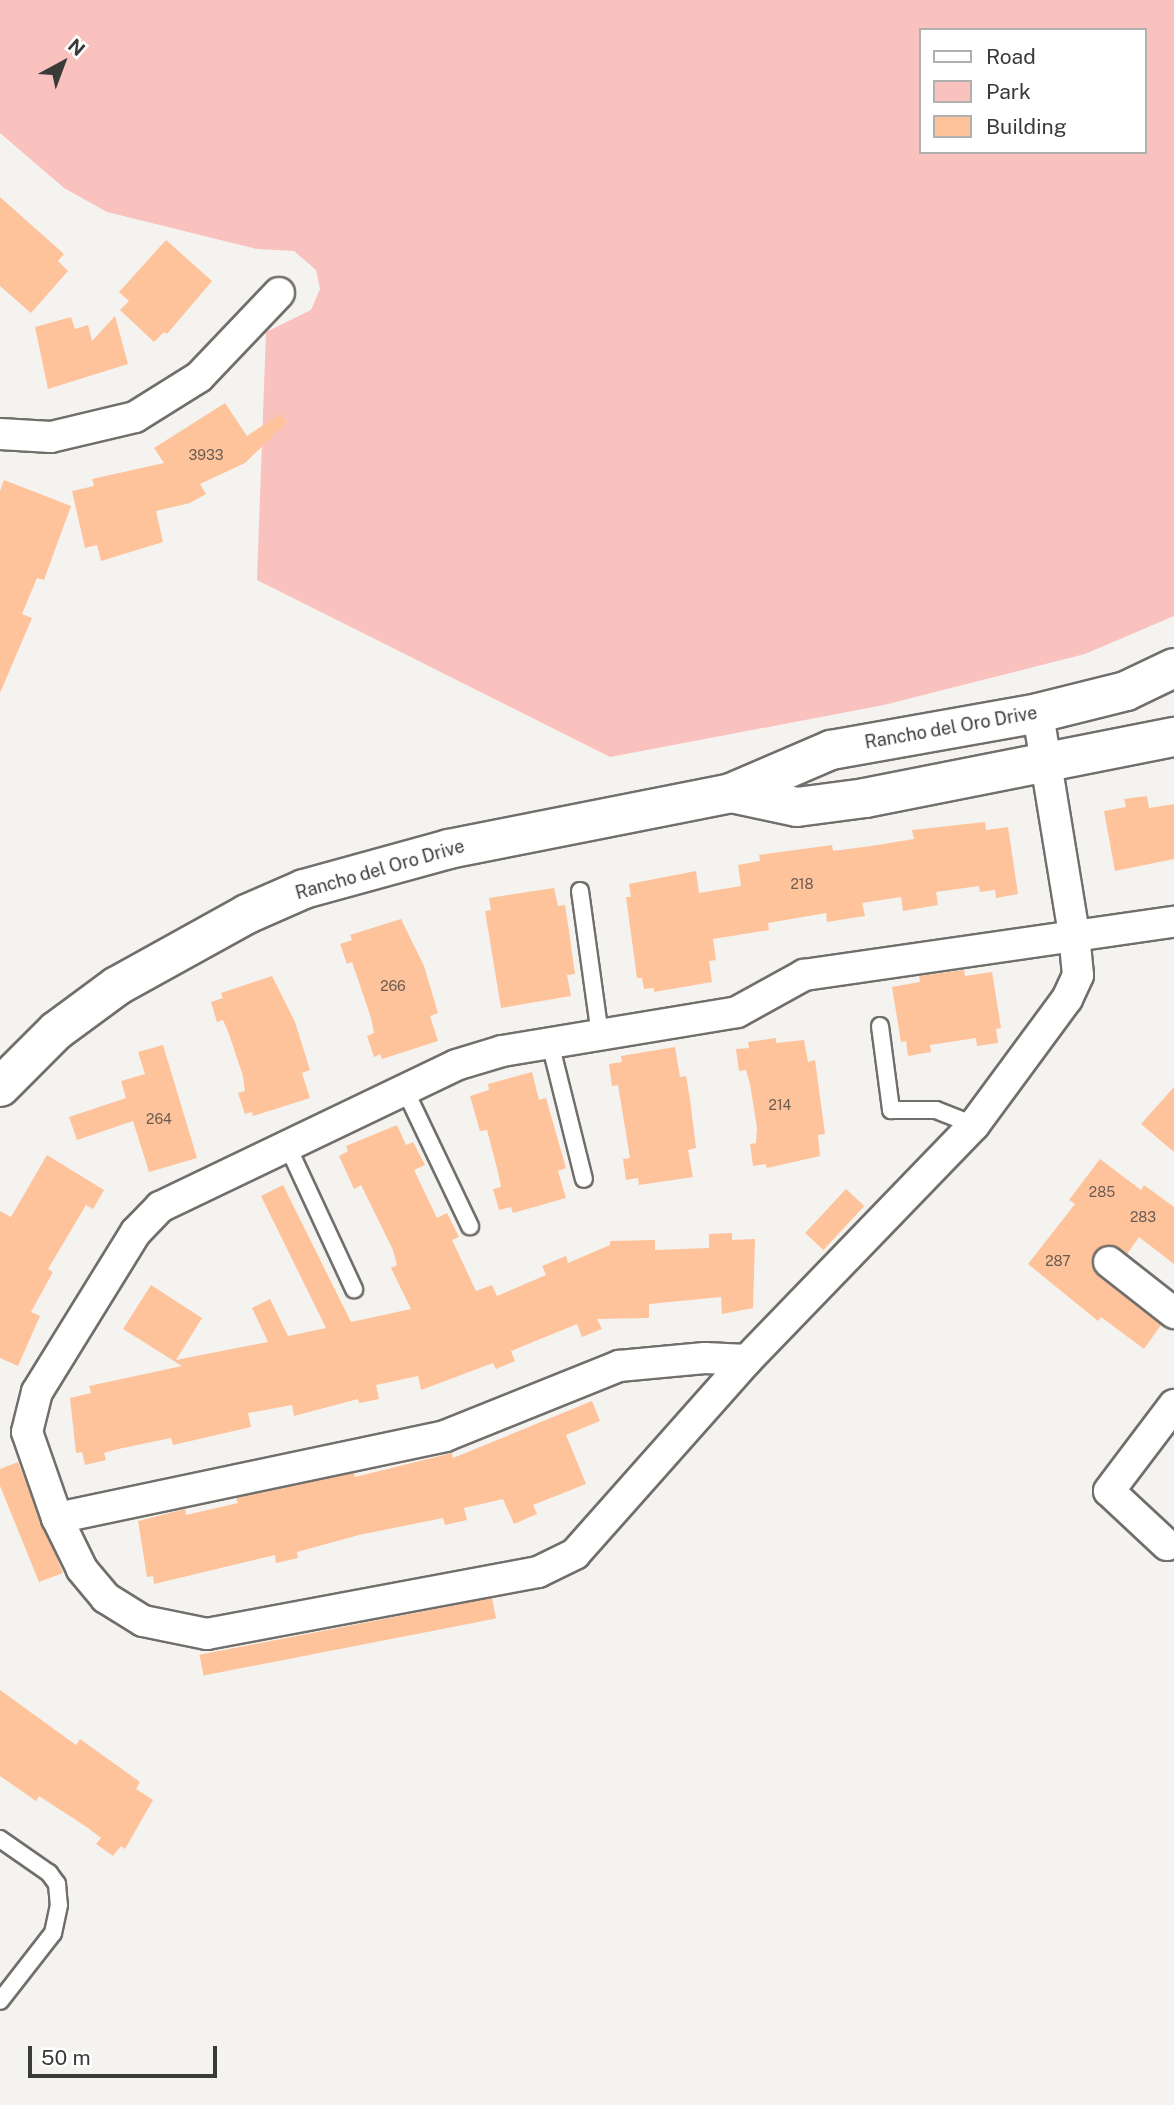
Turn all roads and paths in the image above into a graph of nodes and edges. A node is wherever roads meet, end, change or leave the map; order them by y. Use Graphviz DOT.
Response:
graph roads {
  1 [pos="279,293"];
  2 [pos="0,434"];
  3 [pos="1174,668"];
  4 [pos="1038,713"];
  5 [pos="1174,737"];
  6 [pos="1046,763"];
  7 [pos="731,793"];
  8 [pos="580,891"];
  9 [pos="1174,922"];
  10 [pos="1074,934"];
  11 [pos="880,1026"];
  12 [pos="600,1035"];
  13 [pos="550,1043"];
  14 [pos="0,1087"];
  15 [pos="405,1090"];
  16 [pos="974,1125"];
  17 [pos="288,1147"];
  18 [pos="584,1179"];
  19 [pos="470,1226"];
  20 [pos="1109,1262"];
  21 [pos="354,1289"];
  22 [pos="1174,1313"];
  23 [pos="747,1360"];
  24 [pos="1174,1405"];
  25 [pos="57,1518"];
  26 [pos="1167,1545"];
  27 [pos="0,1839"];
  28 [pos="0,2001"];
  1 -- 2 [label="street"];
  3 -- 4 [label="main road, Rancho del Oro Drive"];
  4 -- 6 [label="street"];
  4 -- 7 [label="main road, Rancho del Oro Drive"];
  5 -- 6 [label="main road, Rancho del Oro Drive"];
  6 -- 7 [label="main road, Rancho del Oro Drive"];
  6 -- 10 [label="street"];
  7 -- 14 [label="main road, Rancho del Oro Drive"];
  8 -- 12 [label="lane"];
  9 -- 10 [label="street"];
  10 -- 12 [label="street"];
  10 -- 16 [label="street"];
  11 -- 16 [label="lane"];
  12 -- 13 [label="street"];
  13 -- 15 [label="street"];
  13 -- 18 [label="lane"];
  15 -- 17 [label="street"];
  15 -- 19 [label="lane"];
  16 -- 23 [label="street"];
  17 -- 21 [label="lane"];
  17 -- 25 [label="street"];
  20 -- 22 [label="street"];
  23 -- 25 [label="street"];
  23 -- 25 [label="street"];
  24 -- 26 [label="street"];
  27 -- 28 [label="lane"];
}
